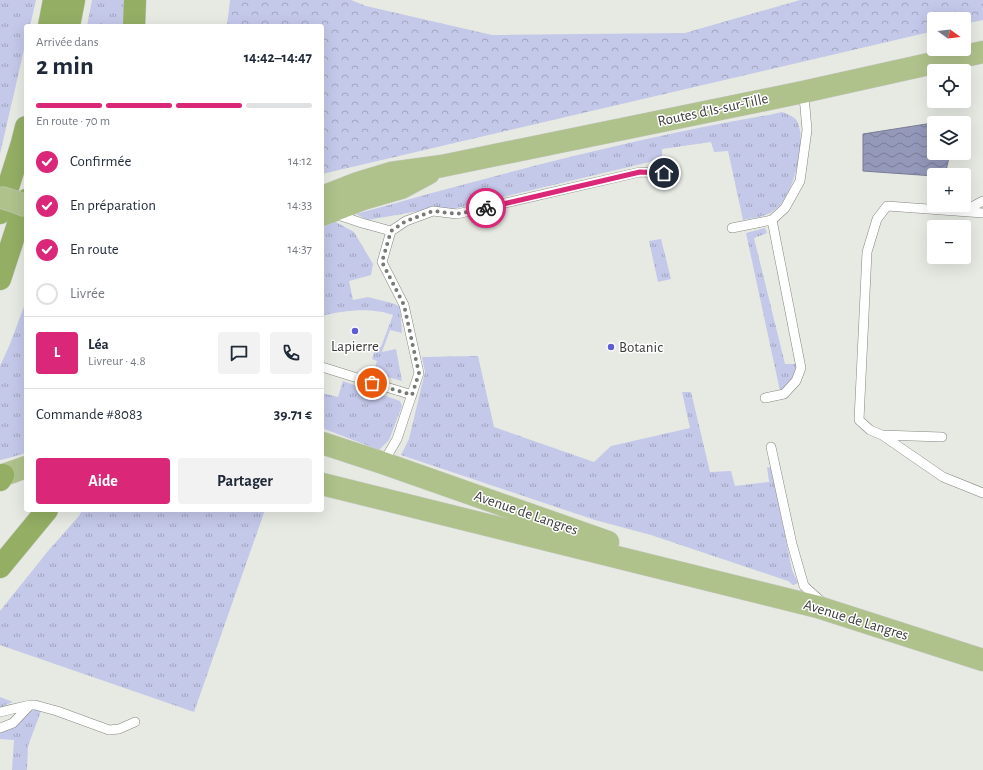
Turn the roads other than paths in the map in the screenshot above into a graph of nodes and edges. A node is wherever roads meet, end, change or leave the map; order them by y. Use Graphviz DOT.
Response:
graph roads {
  1 [pos="54,0"];
  2 [pos="74,0"];
  3 [pos="135,0"];
  4 [pos="49,24"];
  5 [pos="69,24"];
  6 [pos="134,24"];
  7 [pos="983,52"];
  8 [pos="802,92"];
  9 [pos="24,135"];
  10 [pos="664,173"];
  11 [pos="0,197"];
  12 [pos="983,201"];
  13 [pos="24,205"];
  14 [pos="24,206"];
  15 [pos="324,208"];
  16 [pos="971,208"];
  17 [pos="927,209"];
  18 [pos="963,212"];
  19 [pos="983,213"];
  20 [pos="0,214"];
  21 [pos="772,220"];
  22 [pos="732,228"];
  23 [pos="391,231"];
  24 [pos="0,279"];
  25 [pos="324,368"];
  26 [pos="412,395"];
  27 [pos="765,398"];
  28 [pos="882,435"];
  29 [pos="942,437"];
  30 [pos="324,444"];
  31 [pos="771,447"];
  32 [pos="383,463"];
  33 [pos="24,468"];
  34 [pos="1,477"];
  35 [pos="324,484"];
  36 [pos="983,493"];
  37 [pos="45,512"];
  38 [pos="0,567"];
  39 [pos="729,584"];
  40 [pos="833,612"];
  41 [pos="983,660"];
  42 [pos="30,705"];
  43 [pos="0,712"];
  44 [pos="135,722"];
  45 [pos="0,728"];
  1 -- 4 [label="highway"];
  2 -- 5 [label="highway"];
  3 -- 6 [label="highway"];
  7 -- 8 [label="main road, Routes d'Is-sur-Tille"];
  8 -- 15 [label="main road, Routes d'Is-sur-Tille"];
  8 -- 21 [label="lane"];
  9 -- 20 [label="highway"];
  10 -- 23 [label="lane"];
  11 -- 13 [label="main road, bridge"];
  12 -- 16 [label="lane"];
  14 -- 24 [label="highway"];
  15 -- 23 [label="lane"];
  17 -- 28 [label="lane"];
  18 -- 19 [label="lane"];
  21 -- 22 [label="lane"];
  21 -- 27 [label="lane"];
  23 -- 26 [label="lane"];
  25 -- 26 [label="lane"];
  26 -- 32 [label="lane"];
  28 -- 29 [label="lane"];
  28 -- 36 [label="lane"];
  30 -- 32 [label="main road, Avenue de Langres"];
  31 -- 40 [label="lane"];
  32 -- 39 [label="main road, Avenue de Langres"];
  33 -- 34 [label="main road"];
  35 -- 39 [label="main road, Avenue de Langres"];
  37 -- 38 [label="highway"];
  39 -- 40 [label="main road, Avenue de Langres"];
  40 -- 41 [label="main road, Avenue de Langres"];
  42 -- 43 [label="lane"];
  42 -- 44 [label="lane"];
  42 -- 45 [label="lane"];
}
